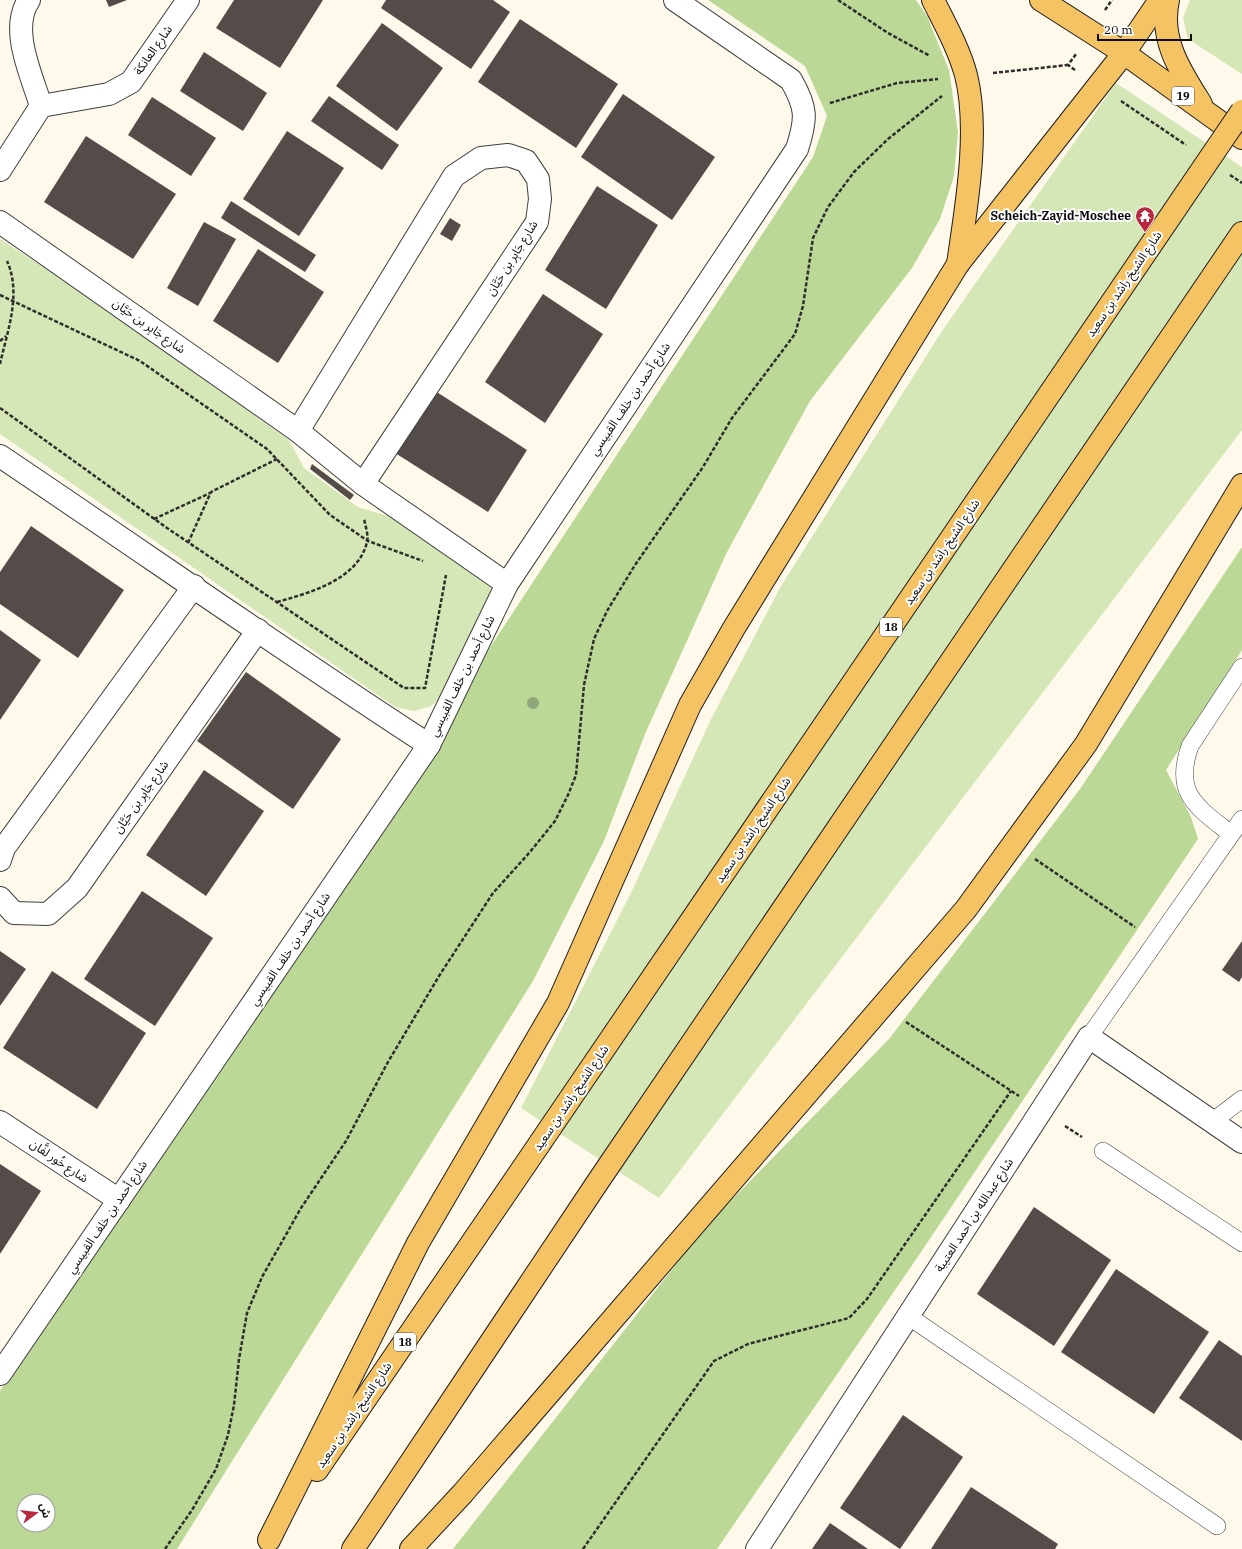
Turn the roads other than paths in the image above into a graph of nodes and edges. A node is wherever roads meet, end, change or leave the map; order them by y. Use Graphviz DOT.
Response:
graph roads {
  1 [pos="29,0"];
  2 [pos="188,0"];
  3 [pos="676,0"];
  4 [pos="932,0"];
  5 [pos="1041,0"];
  6 [pos="1160,0"];
  7 [pos="1168,0"];
  8 [pos="1124,53"];
  9 [pos="42,106"];
  10 [pos="1242,111"];
  11 [pos="1206,113"];
  12 [pos="1242,138"];
  13 [pos="0,170"];
  14 [pos="0,222"];
  15 [pos="1242,233"];
  16 [pos="958,264"];
  17 [pos="298,430"];
  18 [pos="0,456"];
  19 [pos="364,484"];
  20 [pos="1242,486"];
  21 [pos="507,584"];
  22 [pos="194,586"];
  23 [pos="258,630"];
  24 [pos="1242,667"];
  25 [pos="429,745"];
  26 [pos="1242,819"];
  27 [pos="1231,834"];
  28 [pos="0,860"];
  29 [pos="0,898"];
  30 [pos="1089,1037"];
  31 [pos="1242,1099"];
  32 [pos="0,1122"];
  33 [pos="1212,1122"];
  34 [pos="1242,1142"];
  35 [pos="1103,1151"];
  36 [pos="119,1200"];
  37 [pos="1242,1242"];
  38 [pos="908,1316"];
  39 [pos="0,1374"];
  40 [pos="1217,1526"];
  41 [pos="266,1545"];
  42 [pos="353,1549"];
  43 [pos="411,1549"];
  44 [pos="758,1549"];
  1 -- 9 [label="street"];
  2 -- 9 [label="street, شارع العانكة"];
  3 -- 21 [label="street, شارع أحمد بن خلف القبيسي"];
  4 -- 16 [label="main road"];
  5 -- 8 [label="main road, 19"];
  6 -- 8 [label="main road"];
  7 -- 11 [label="main road"];
  8 -- 11 [label="main road, 19"];
  8 -- 16 [label="main road"];
  9 -- 13 [label="street"];
  10 -- 41 [label="main road, شارع الشيخ راشد بن سعيد / 18, bridge"];
  11 -- 12 [label="main road, 19"];
  14 -- 17 [label="street, شارع جَابِر بن حَيَّان"];
  15 -- 42 [label="main road"];
  16 -- 41 [label="main road"];
  17 -- 19 [label="street, شارع جَابِر بن حَيَّان"];
  17 -- 19 [label="street, شارع جَابِر بن حَيَّان"];
  18 -- 22 [label="street"];
  19 -- 21 [label="street, شارع جَابِر بن حَيَّان"];
  20 -- 43 [label="main road"];
  21 -- 25 [label="street, شارع أحمد بن خلف القبيسي"];
  22 -- 23 [label="street"];
  22 -- 28 [label="street"];
  23 -- 25 [label="street"];
  23 -- 29 [label="street, شارع جَابِر بن حَيَّان"];
  24 -- 27 [label="lane"];
  25 -- 36 [label="street, شارع أحمد بن خلف القبيسي"];
  26 -- 27 [label="lane"];
  27 -- 30 [label="lane"];
  30 -- 33 [label="street"];
  30 -- 38 [label="street, شارع عبدالله بن أحمد العتيبة"];
  31 -- 33 [label="lane"];
  32 -- 36 [label="street, شارع خُور لفَّان"];
  33 -- 34 [label="street"];
  35 -- 37 [label="lane"];
  36 -- 39 [label="street, شارع أحمد بن خلف القبيسي"];
  38 -- 40 [label="lane"];
  38 -- 44 [label="street, شارع عبدالله بن أحمد العتيبة"];
}
